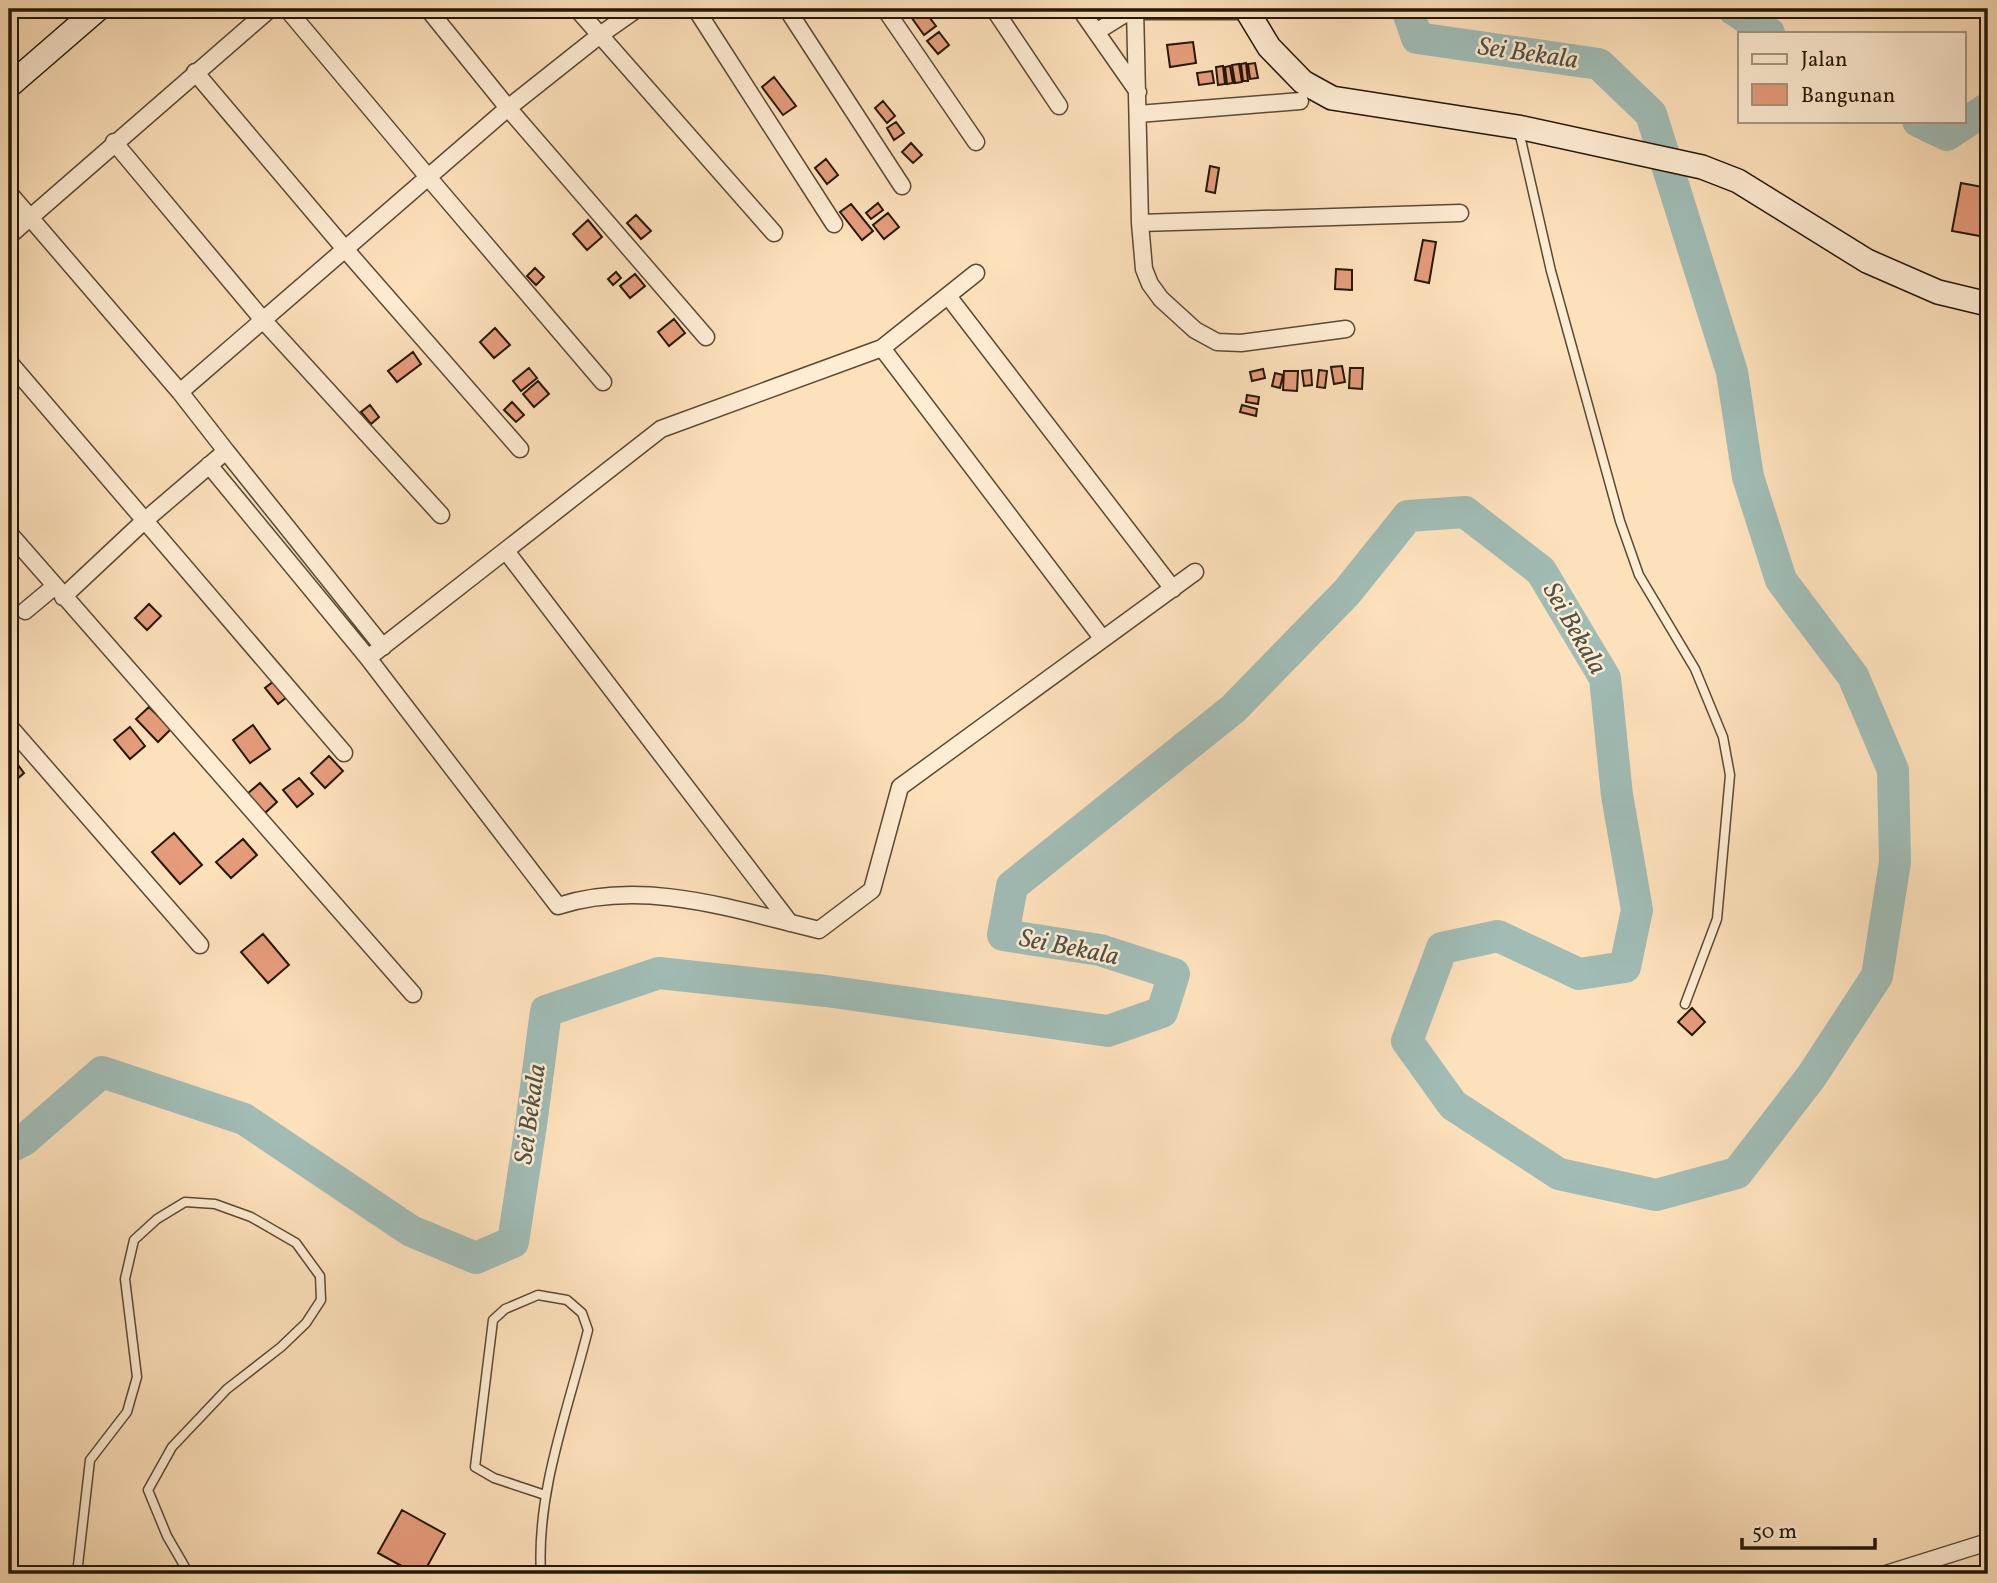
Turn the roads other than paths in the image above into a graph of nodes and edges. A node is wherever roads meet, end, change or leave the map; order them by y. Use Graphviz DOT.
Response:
graph roads {
  1 [pos="98,9"];
  2 [pos="270,9"];
  3 [pos="287,9"];
  4 [pos="428,9"];
  5 [pos="577,9"];
  6 [pos="637,9"];
  7 [pos="787,9"];
  8 [pos="885,9"];
  9 [pos="994,9"];
  10 [pos="1080,9"];
  11 [pos="698,11"];
  12 [pos="1134,11"];
  13 [pos="1247,12"];
  14 [pos="1096,32"];
  15 [pos="600,35"];
  16 [pos="195,72"];
  17 [pos="9,86"];
  18 [pos="1138,92"];
  19 [pos="1300,101"];
  20 [pos="1059,106"];
  21 [pos="508,108"];
  22 [pos="1138,114"];
  23 [pos="1518,127"];
  24 [pos="114,142"];
  25 [pos="976,142"];
  26 [pos="428,177"];
  27 [pos="902,186"];
  28 [pos="9,193"];
  29 [pos="1460,214"];
  30 [pos="30,217"];
  31 [pos="1140,223"];
  32 [pos="834,224"];
  33 [pos="774,233"];
  34 [pos="9,236"];
  35 [pos="345,249"];
  36 [pos="976,273"];
  37 [pos="948,296"];
  38 [pos="1988,304"];
  39 [pos="263,320"];
  40 [pos="1346,330"];
  41 [pos="706,337"];
  42 [pos="883,348"];
  43 [pos="9,362"];
  44 [pos="603,382"];
  45 [pos="180,392"];
  46 [pos="520,449"];
  47 [pos="226,451"];
  48 [pos="209,465"];
  49 [pos="260,494"];
  50 [pos="244,507"];
  51 [pos="441,515"];
  52 [pos="143,522"];
  53 [pos="9,533"];
  54 [pos="506,551"];
  55 [pos="1195,572"];
  56 [pos="1172,589"];
  57 [pos="59,592"];
  58 [pos="25,611"];
  59 [pos="1102,638"];
  60 [pos="383,647"];
  61 [pos="368,659"];
  62 [pos="9,726"];
  63 [pos="344,753"];
  64 [pos="790,923"];
  65 [pos="200,945"];
  66 [pos="413,994"];
  67 [pos="1685,1004"];
  68 [pos="545,1495"];
  69 [pos="1988,1542"];
  70 [pos="77,1574"];
  71 [pos="189,1574"];
  72 [pos="541,1574"];
  73 [pos="1886,1574"];
  1 -- 17 [label="main road"];
  2 -- 16 [label="street"];
  3 -- 26 [label="street"];
  4 -- 21 [label="street"];
  5 -- 15 [label="street"];
  6 -- 15 [label="street"];
  7 -- 27 [label="street"];
  8 -- 25 [label="street"];
  9 -- 20 [label="street"];
  10 -- 14 [label="street"];
  11 -- 32 [label="street"];
  12 -- 13 [label="lane"];
  12 -- 14 [label="street"];
  12 -- 18 [label="street"];
  13 -- 23 [label="main road"];
  14 -- 18 [label="street"];
  15 -- 21 [label="street"];
  15 -- 33 [label="street"];
  16 -- 24 [label="street"];
  16 -- 35 [label="street"];
  18 -- 22 [label="street"];
  19 -- 22 [label="street"];
  21 -- 26 [label="street"];
  21 -- 41 [label="street"];
  22 -- 31 [label="street"];
  23 -- 38 [label="main road"];
  23 -- 67 [label="lane"];
  24 -- 30 [label="street"];
  24 -- 39 [label="street"];
  26 -- 35 [label="street"];
  26 -- 44 [label="street"];
  28 -- 30 [label="street"];
  29 -- 31 [label="street"];
  30 -- 34 [label="street"];
  30 -- 45 [label="street"];
  31 -- 40 [label="street"];
  35 -- 39 [label="street"];
  35 -- 46 [label="street"];
  36 -- 37 [label="street"];
  37 -- 42 [label="street"];
  37 -- 56 [label="street"];
  39 -- 45 [label="street"];
  39 -- 51 [label="street"];
  42 -- 54 [label="street"];
  42 -- 59 [label="street"];
  43 -- 52 [label="street"];
  45 -- 47 [label="street"];
  47 -- 48 [label="street"];
  47 -- 49 [label="street"];
  48 -- 50 [label="street"];
  48 -- 52 [label="street"];
  49 -- 50 [label="street"];
  49 -- 60 [label="street"];
  50 -- 61 [label="street"];
  52 -- 57 [label="street"];
  52 -- 63 [label="street"];
  53 -- 57 [label="street"];
  54 -- 60 [label="street"];
  54 -- 64 [label="street"];
  55 -- 56 [label="street"];
  56 -- 59 [label="street"];
  57 -- 58 [label="street"];
  57 -- 66 [label="street"];
  59 -- 64 [label="street"];
  60 -- 61 [label="street"];
  61 -- 64 [label="street"];
  62 -- 65 [label="street"];
  68 -- 68 [label="lane"];
  68 -- 72 [label="lane"];
  69 -- 73 [label="street"];
  70 -- 71 [label="lane"];
}
